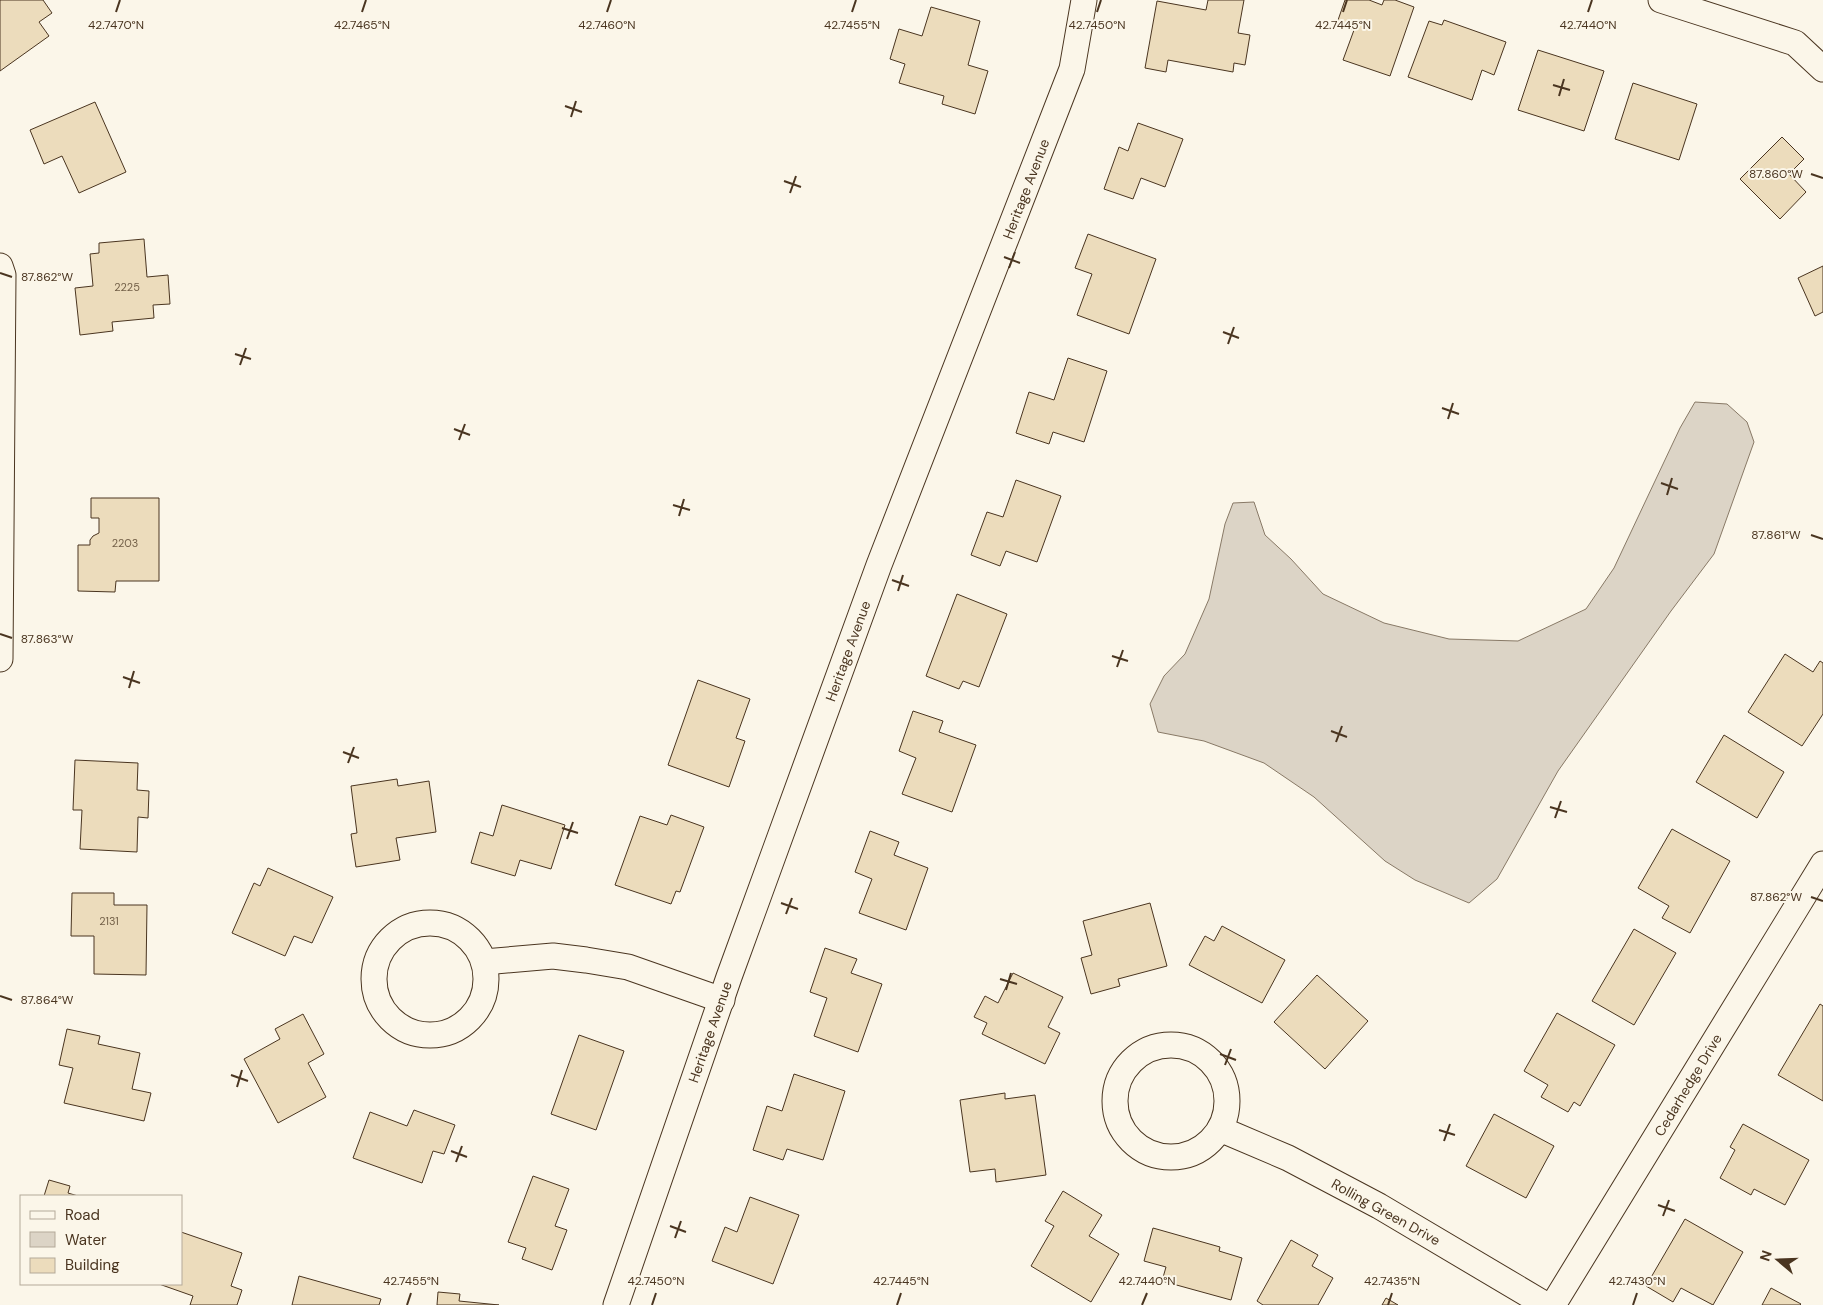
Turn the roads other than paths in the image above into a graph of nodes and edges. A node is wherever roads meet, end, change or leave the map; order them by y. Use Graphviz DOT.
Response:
graph roads {
  1 [pos="1084,0"];
  2 [pos="1661,0"];
  3 [pos="1823,68"];
  4 [pos="0,266"];
  5 [pos="0,659"];
  6 [pos="1823,864"];
  7 [pos="484,962"];
  8 [pos="722,1000"];
  9 [pos="1220,1129"];
  10 [pos="616,1305"];
  11 [pos="1546,1305"];
  12 [pos="1553,1305"];
  1 -- 8 [label="street, Heritage Avenue"];
  2 -- 3 [label="street"];
  4 -- 5 [label="street"];
  6 -- 12 [label="street, Cedarhedge Drive"];
  7 -- 7 [label="street"];
  7 -- 8 [label="street"];
  8 -- 10 [label="street, Heritage Avenue"];
  9 -- 9 [label="street"];
  9 -- 11 [label="street, Rolling Green Drive"];
}
